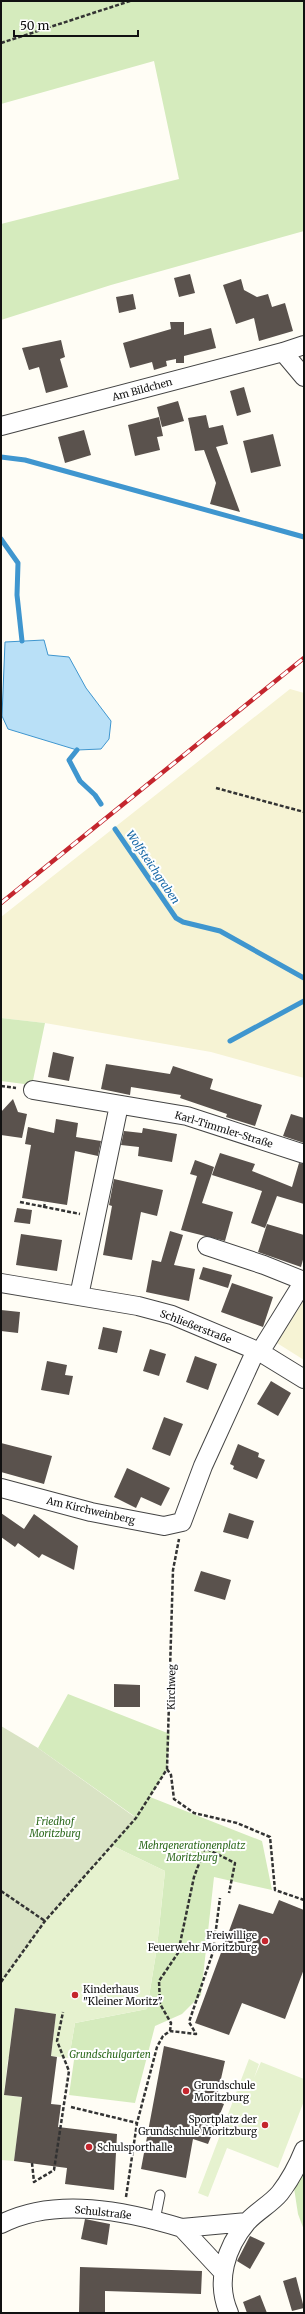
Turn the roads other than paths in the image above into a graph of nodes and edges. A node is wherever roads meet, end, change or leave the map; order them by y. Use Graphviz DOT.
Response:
graph roads {
  1 [pos="304,345"];
  2 [pos="283,352"];
  3 [pos="304,376"];
  4 [pos="1,426"];
  5 [pos="33,1090"];
  6 [pos="119,1105"];
  7 [pos="304,1154"];
  8 [pos="207,1246"];
  9 [pos="1,1284"];
  10 [pos="79,1296"];
  11 [pos="258,1351"];
  12 [pos="304,1379"];
  13 [pos="1,1488"];
  14 [pos="304,2150"];
  15 [pos="160,2195"];
  16 [pos="155,2220"];
  17 [pos="247,2222"];
  18 [pos="1,2224"];
  19 [pos="182,2228"];
  20 [pos="222,2271"];
  21 [pos="223,2310"];
  1 -- 2 [label="street, Am Bildchen"];
  2 -- 3 [label="street"];
  2 -- 4 [label="street, Am Bildchen"];
  5 -- 6 [label="street, Karl-Timmler-Straße"];
  6 -- 7 [label="street, Karl-Timmler-Straße"];
  6 -- 10 [label="street"];
  8 -- 11 [label="street"];
  9 -- 10 [label="street, Schließerstraße"];
  10 -- 11 [label="street, Schließerstraße"];
  11 -- 12 [label="street, Schließerstraße"];
  11 -- 13 [label="street, Am Kirchweinberg"];
  14 -- 17 [label="street"];
  15 -- 16 [label="lane"];
  16 -- 18 [label="street, Schulstraße"];
  16 -- 19 [label="street, Schulstraße"];
  17 -- 19 [label="street, Schulstraße"];
  17 -- 20 [label="street"];
  19 -- 20 [label="street"];
  20 -- 21 [label="street"];
}
